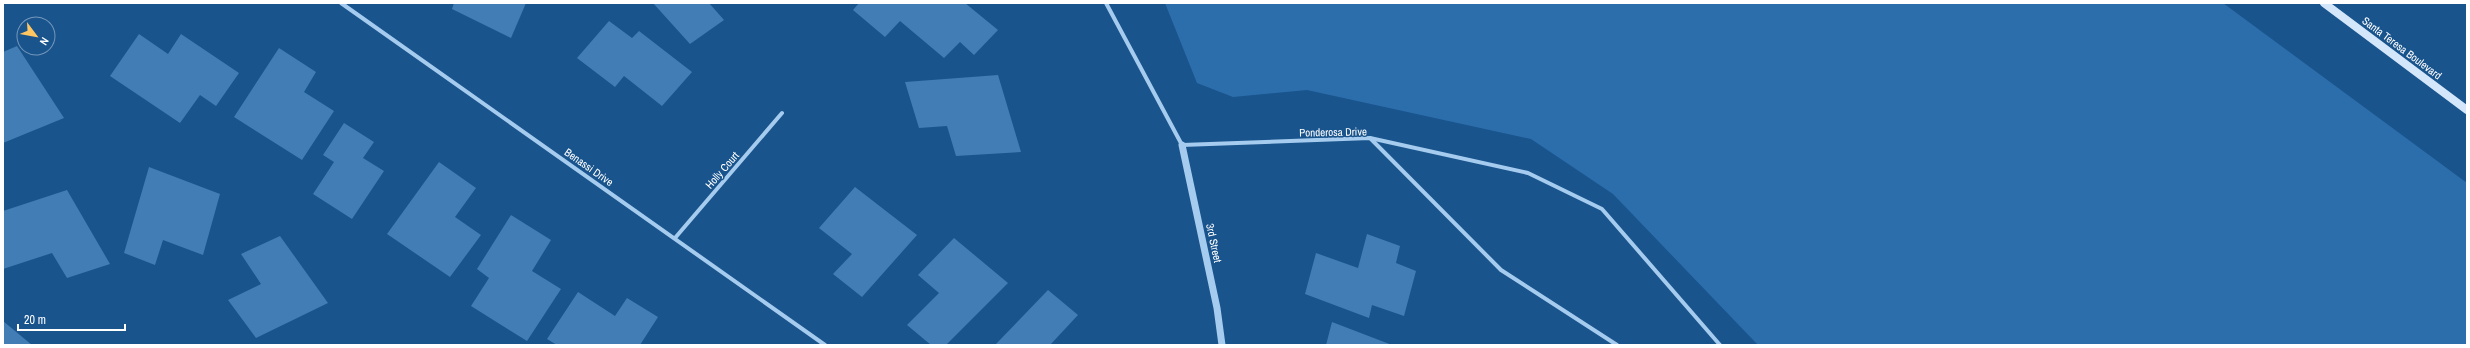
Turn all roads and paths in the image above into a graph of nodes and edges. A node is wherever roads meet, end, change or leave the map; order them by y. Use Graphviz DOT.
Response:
graph roads {
  1 [pos="341,3"];
  2 [pos="1106,3"];
  3 [pos="2324,3"];
  4 [pos="2467,110"];
  5 [pos="782,113"];
  6 [pos="1370,138"];
  7 [pos="1182,145"];
  8 [pos="675,238"];
  9 [pos="825,345"];
  10 [pos="1222,345"];
  11 [pos="1617,345"];
  12 [pos="1720,345"];
  1 -- 8 [label="street, Benassi Drive"];
  2 -- 7 [label="street"];
  3 -- 4 [label="main road, Santa Teresa Boulevard"];
  5 -- 8 [label="street, Holly Court"];
  6 -- 7 [label="street, Ponderosa Drive"];
  6 -- 11 [label="street, Ponderosa Drive"];
  6 -- 12 [label="street"];
  7 -- 10 [label="street, 3rd Street"];
  8 -- 9 [label="street, Benassi Drive"];
}
